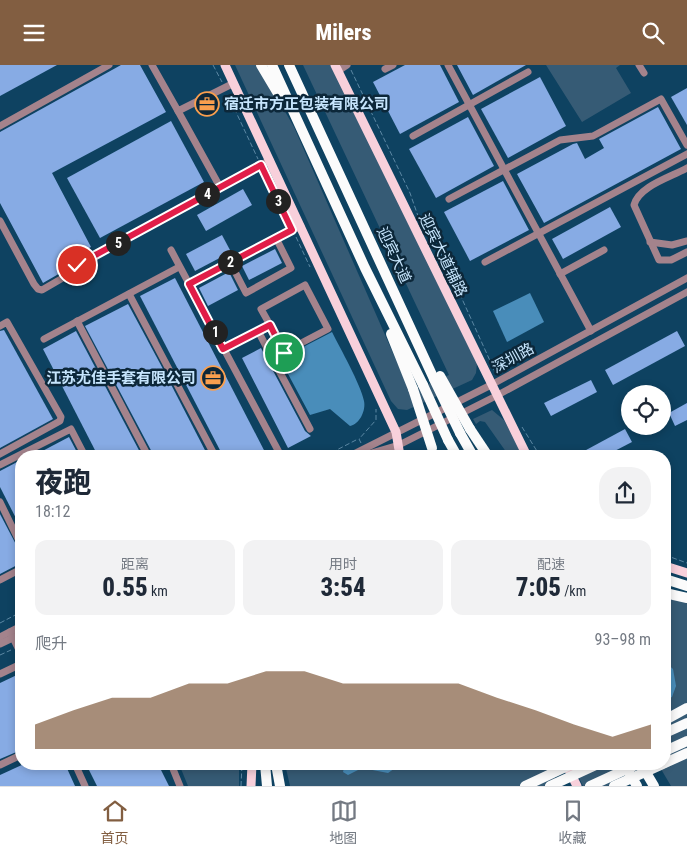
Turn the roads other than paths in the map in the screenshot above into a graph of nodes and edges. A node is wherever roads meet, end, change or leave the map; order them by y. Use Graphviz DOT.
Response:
graph roads {
  1 [pos="109,65"];
  2 [pos="152,65"];
  3 [pos="225,65"];
  4 [pos="261,65"];
  5 [pos="272,65"];
  6 [pos="289,65"];
  7 [pos="293,65"];
  8 [pos="347,65"];
  9 [pos="393,65"];
  10 [pos="448,65"];
  11 [pos="639,65"];
  12 [pos="336,67"];
  13 [pos="385,69"];
  14 [pos="528,72"];
  15 [pos="644,73"];
  16 [pos="234,83"];
  17 [pos="469,105"];
  18 [pos="178,111"];
  19 [pos="0,127"];
  20 [pos="412,136"];
  21 [pos="323,137"];
  22 [pos="687,145"];
  23 [pos="314,154"];
  24 [pos="687,154"];
  25 [pos="270,160"];
  26 [pos="687,168"];
  27 [pos="504,170"];
  28 [pos="220,187"];
  29 [pos="449,199"];
  30 [pos="0,221"];
  31 [pos="297,228"];
  32 [pos="538,233"];
  33 [pos="276,239"];
  34 [pos="687,241"];
  35 [pos="650,242"];
  36 [pos="604,250"];
  37 [pos="171,251"];
  38 [pos="687,252"];
  39 [pos="230,262"];
  40 [pos="485,262"];
  41 [pos="180,267"];
  42 [pos="366,268"];
  43 [pos="560,274"];
  44 [pos="687,279"];
  45 [pos="189,284"];
  46 [pos="687,292"];
  47 [pos="129,294"];
  48 [pos="77,321"];
  49 [pos="270,325"];
  50 [pos="0,326"];
  51 [pos="258,331"];
  52 [pos="591,331"];
  53 [pos="44,339"];
  54 [pos="223,349"];
  55 [pos="495,383"];
  56 [pos="496,396"];
  57 [pos="310,429"];
  58 [pos="465,431"];
  59 [pos="396,432"];
  60 [pos="399,445"];
  61 [pos="36,450"];
  62 [pos="82,450"];
  63 [pos="145,450"];
  64 [pos="212,450"];
  65 [pos="278,450"];
  66 [pos="362,450"];
  67 [pos="382,450"];
  68 [pos="399,450"];
  69 [pos="432,450"];
  70 [pos="454,450"];
  71 [pos="471,450"];
  72 [pos="482,450"];
  73 [pos="524,450"];
  74 [pos="0,454"];
  75 [pos="15,459"];
  76 [pos="0,465"];
  77 [pos="0,502"];
  78 [pos="15,533"];
  79 [pos="671,569"];
  80 [pos="15,572"];
  81 [pos="687,573"];
  82 [pos="0,579"];
  83 [pos="671,581"];
  84 [pos="687,586"];
  85 [pos="671,594"];
  86 [pos="687,598"];
  87 [pos="15,632"];
  88 [pos="12,635"];
  89 [pos="15,635"];
  90 [pos="0,637"];
  91 [pos="15,641"];
  92 [pos="0,644"];
  93 [pos="15,667"];
  94 [pos="0,674"];
  95 [pos="687,708"];
  96 [pos="671,717"];
  97 [pos="687,718"];
  98 [pos="671,720"];
  99 [pos="687,723"];
  100 [pos="671,730"];
  101 [pos="687,741"];
  102 [pos="671,748"];
  103 [pos="684,753"];
  104 [pos="15,758"];
  105 [pos="671,760"];
  106 [pos="0,765"];
  107 [pos="80,770"];
  108 [pos="173,770"];
  109 [pos="252,770"];
  110 [pos="266,770"];
  111 [pos="277,770"];
  112 [pos="559,770"];
  113 [pos="568,770"];
  114 [pos="585,770"];
  115 [pos="626,770"];
  116 [pos="627,770"];
  117 [pos="643,770"];
  118 [pos="649,770"];
  119 [pos="634,783"];
  120 [pos="85,786"];
  121 [pos="180,786"];
  122 [pos="251,786"];
  123 [pos="267,786"];
  124 [pos="280,786"];
  125 [pos="524,786"];
  126 [pos="550,786"];
  127 [pos="577,786"];
  128 [pos="590,786"];
  129 [pos="614,786"];
  130 [pos="654,786"];
  1 -- 19 [label="street"];
  2 -- 18 [label="street"];
  3 -- 16 [label="main road"];
  4 -- 23 [label="highway"];
  5 -- 23 [label="highway, 迎宾大道"];
  6 -- 21 [label="highway, 迎宾大道"];
  7 -- 21 [label="highway"];
  8 -- 12 [label="street"];
  9 -- 13 [label="street"];
  10 -- 17 [label="street"];
  11 -- 15 [label="street"];
  12 -- 55 [label="main road, 迎宾大道辅路"];
  14 -- 17 [label="street"];
  16 -- 18 [label="street"];
  16 -- 25 [label="main road"];
  17 -- 20 [label="street"];
  17 -- 27 [label="street"];
  18 -- 28 [label="street"];
  21 -- 58 [label="highway, 迎宾大道, bridge"];
  22 -- 27 [label="street"];
  23 -- 42 [label="highway, 迎宾大道"];
  24 -- 32 [label="street"];
  25 -- 28 [label="street"];
  25 -- 31 [label="main road"];
  26 -- 35 [label="street"];
  27 -- 29 [label="street"];
  27 -- 32 [label="street"];
  28 -- 30 [label="street"];
  31 -- 33 [label="street"];
  31 -- 59 [label="main road"];
  32 -- 40 [label="street"];
  32 -- 43 [label="street"];
  33 -- 39 [label="street"];
  33 -- 39 [label="street"];
  34 -- 35 [label="street"];
  35 -- 38 [label="street"];
  36 -- 43 [label="street"];
  37 -- 41 [label="street"];
  39 -- 45 [label="street"];
  41 -- 45 [label="street"];
  41 -- 47 [label="street"];
  42 -- 69 [label="highway, bridge"];
  42 -- 70 [label="highway, 迎宾大道, bridge"];
  43 -- 52 [label="street"];
  44 -- 52 [label="street, 深圳路"];
  45 -- 54 [label="street"];
  46 -- 56 [label="street, 深圳路"];
  47 -- 48 [label="street"];
  47 -- 64 [label="street"];
  48 -- 53 [label="street"];
  48 -- 63 [label="street"];
  49 -- 49 [label="street"];
  49 -- 51 [label="street"];
  50 -- 74 [label="street"];
  51 -- 54 [label="street"];
  51 -- 57 [label="street"];
  52 -- 55 [label="street, 深圳路"];
  54 -- 65 [label="street"];
  55 -- 56 [label="main road, 迎宾大道辅路"];
  55 -- 59 [label="street, 深圳路"];
  56 -- 60 [label="street, 深圳路"];
  56 -- 73 [label="main road, 迎宾大道辅路"];
  58 -- 71 [label="highway, 迎宾大道"];
  58 -- 72 [label="highway"];
  59 -- 60 [label="main road"];
  59 -- 66 [label="street, 深圳路"];
  60 -- 67 [label="street, 深圳路"];
  60 -- 68 [label="main road"];
  61 -- 62 [label="street"];
  75 -- 76 [label="street"];
  77 -- 78 [label="street"];
  79 -- 81 [label="main road"];
  80 -- 82 [label="street"];
  83 -- 84 [label="highway"];
  85 -- 86 [label="highway"];
  87 -- 88 [label="street"];
  88 -- 89 [label="street"];
  88 -- 90 [label="street"];
  88 -- 91 [label="street"];
  88 -- 92 [label="street"];
  93 -- 94 [label="street"];
  95 -- 96 [label="highway"];
  97 -- 98 [label="highway"];
  99 -- 100 [label="highway"];
  101 -- 102 [label="highway"];
  103 -- 105 [label="highway"];
  104 -- 106 [label="street"];
  107 -- 120 [label="street"];
  108 -- 121 [label="street"];
  109 -- 122 [label="main road"];
  110 -- 123 [label="highway"];
  111 -- 124 [label="highway"];
  112 -- 125 [label="highway, bridge"];
  113 -- 127 [label="main road"];
  114 -- 126 [label="highway, bridge"];
  115 -- 128 [label="highway, bridge"];
  116 -- 119 [label="highway"];
  117 -- 130 [label="highway"];
  118 -- 129 [label="highway, bridge"];
}
